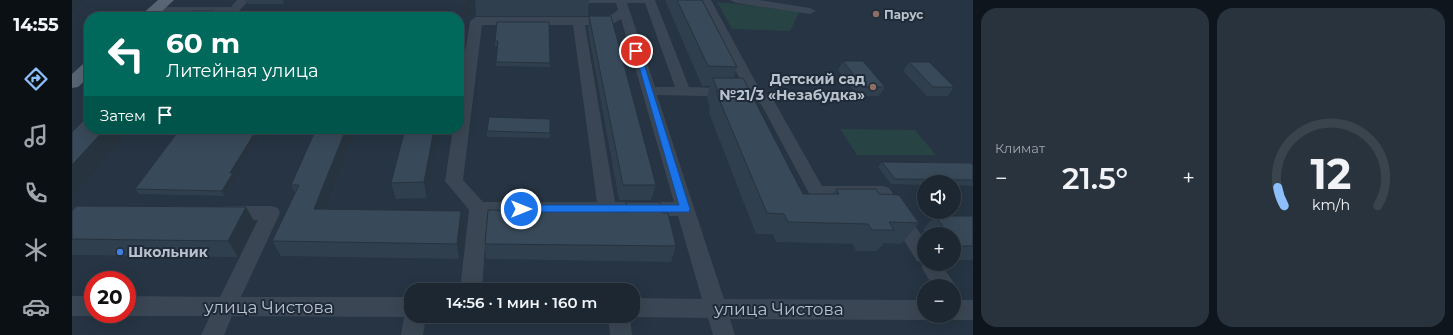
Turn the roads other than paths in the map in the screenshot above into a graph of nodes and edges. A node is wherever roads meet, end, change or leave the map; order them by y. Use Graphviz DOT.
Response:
graph roads {
  1 [pos="167,0"];
  2 [pos="243,0"];
  3 [pos="521,0"];
  4 [pos="705,0"];
  5 [pos="740,0"];
  6 [pos="622,4"];
  7 [pos="810,10"];
  8 [pos="153,12"];
  9 [pos="192,12"];
  10 [pos="578,21"];
  11 [pos="84,72"];
  12 [pos="72,83"];
  13 [pos="648,91"];
  14 [pos="684,92"];
  15 [pos="754,93"];
  16 [pos="464,108"];
  17 [pos="460,134"];
  18 [pos="478,209"];
  19 [pos="608,209"];
  20 [pos="685,209"];
  21 [pos="208,213"];
  22 [pos="917,245"];
  23 [pos="472,283"];
  24 [pos="72,306"];
  25 [pos="84,306"];
  26 [pos="136,306"];
  27 [pos="226,307"];
  28 [pos="404,308"];
  29 [pos="640,308"];
  30 [pos="716,308"];
  31 [pos="917,310"];
  32 [pos="414,323"];
  33 [pos="620,323"];
  34 [pos="212,335"];
  35 [pos="412,335"];
  36 [pos="621,335"];
  37 [pos="724,335"];
  1 -- 8 [label="main road"];
  2 -- 9 [label="street"];
  3 -- 6 [label="street"];
  4 -- 15 [label="street"];
  5 -- 7 [label="street"];
  6 -- 10 [label="street"];
  6 -- 13 [label="street"];
  6 -- 14 [label="street"];
  10 -- 16 [label="street"];
  10 -- 19 [label="street"];
  11 -- 12 [label="main road"];
  13 -- 14 [label="street"];
  13 -- 20 [label="street"];
  14 -- 15 [label="street"];
  15 -- 22 [label="street"];
  17 -- 18 [label="street"];
  18 -- 19 [label="street"];
  18 -- 23 [label="street"];
  19 -- 20 [label="street"];
  20 -- 30 [label="street"];
  21 -- 27 [label="street"];
  24 -- 25 [label="street"];
  26 -- 27 [label="street, улица Чистова"];
  27 -- 28 [label="street, улица Чистова"];
  27 -- 34 [label="street"];
  29 -- 30 [label="street, улица Чистова"];
  30 -- 31 [label="street, улица Чистова"];
  30 -- 37 [label="street"];
  32 -- 35 [label="street"];
  33 -- 36 [label="street"];
}
